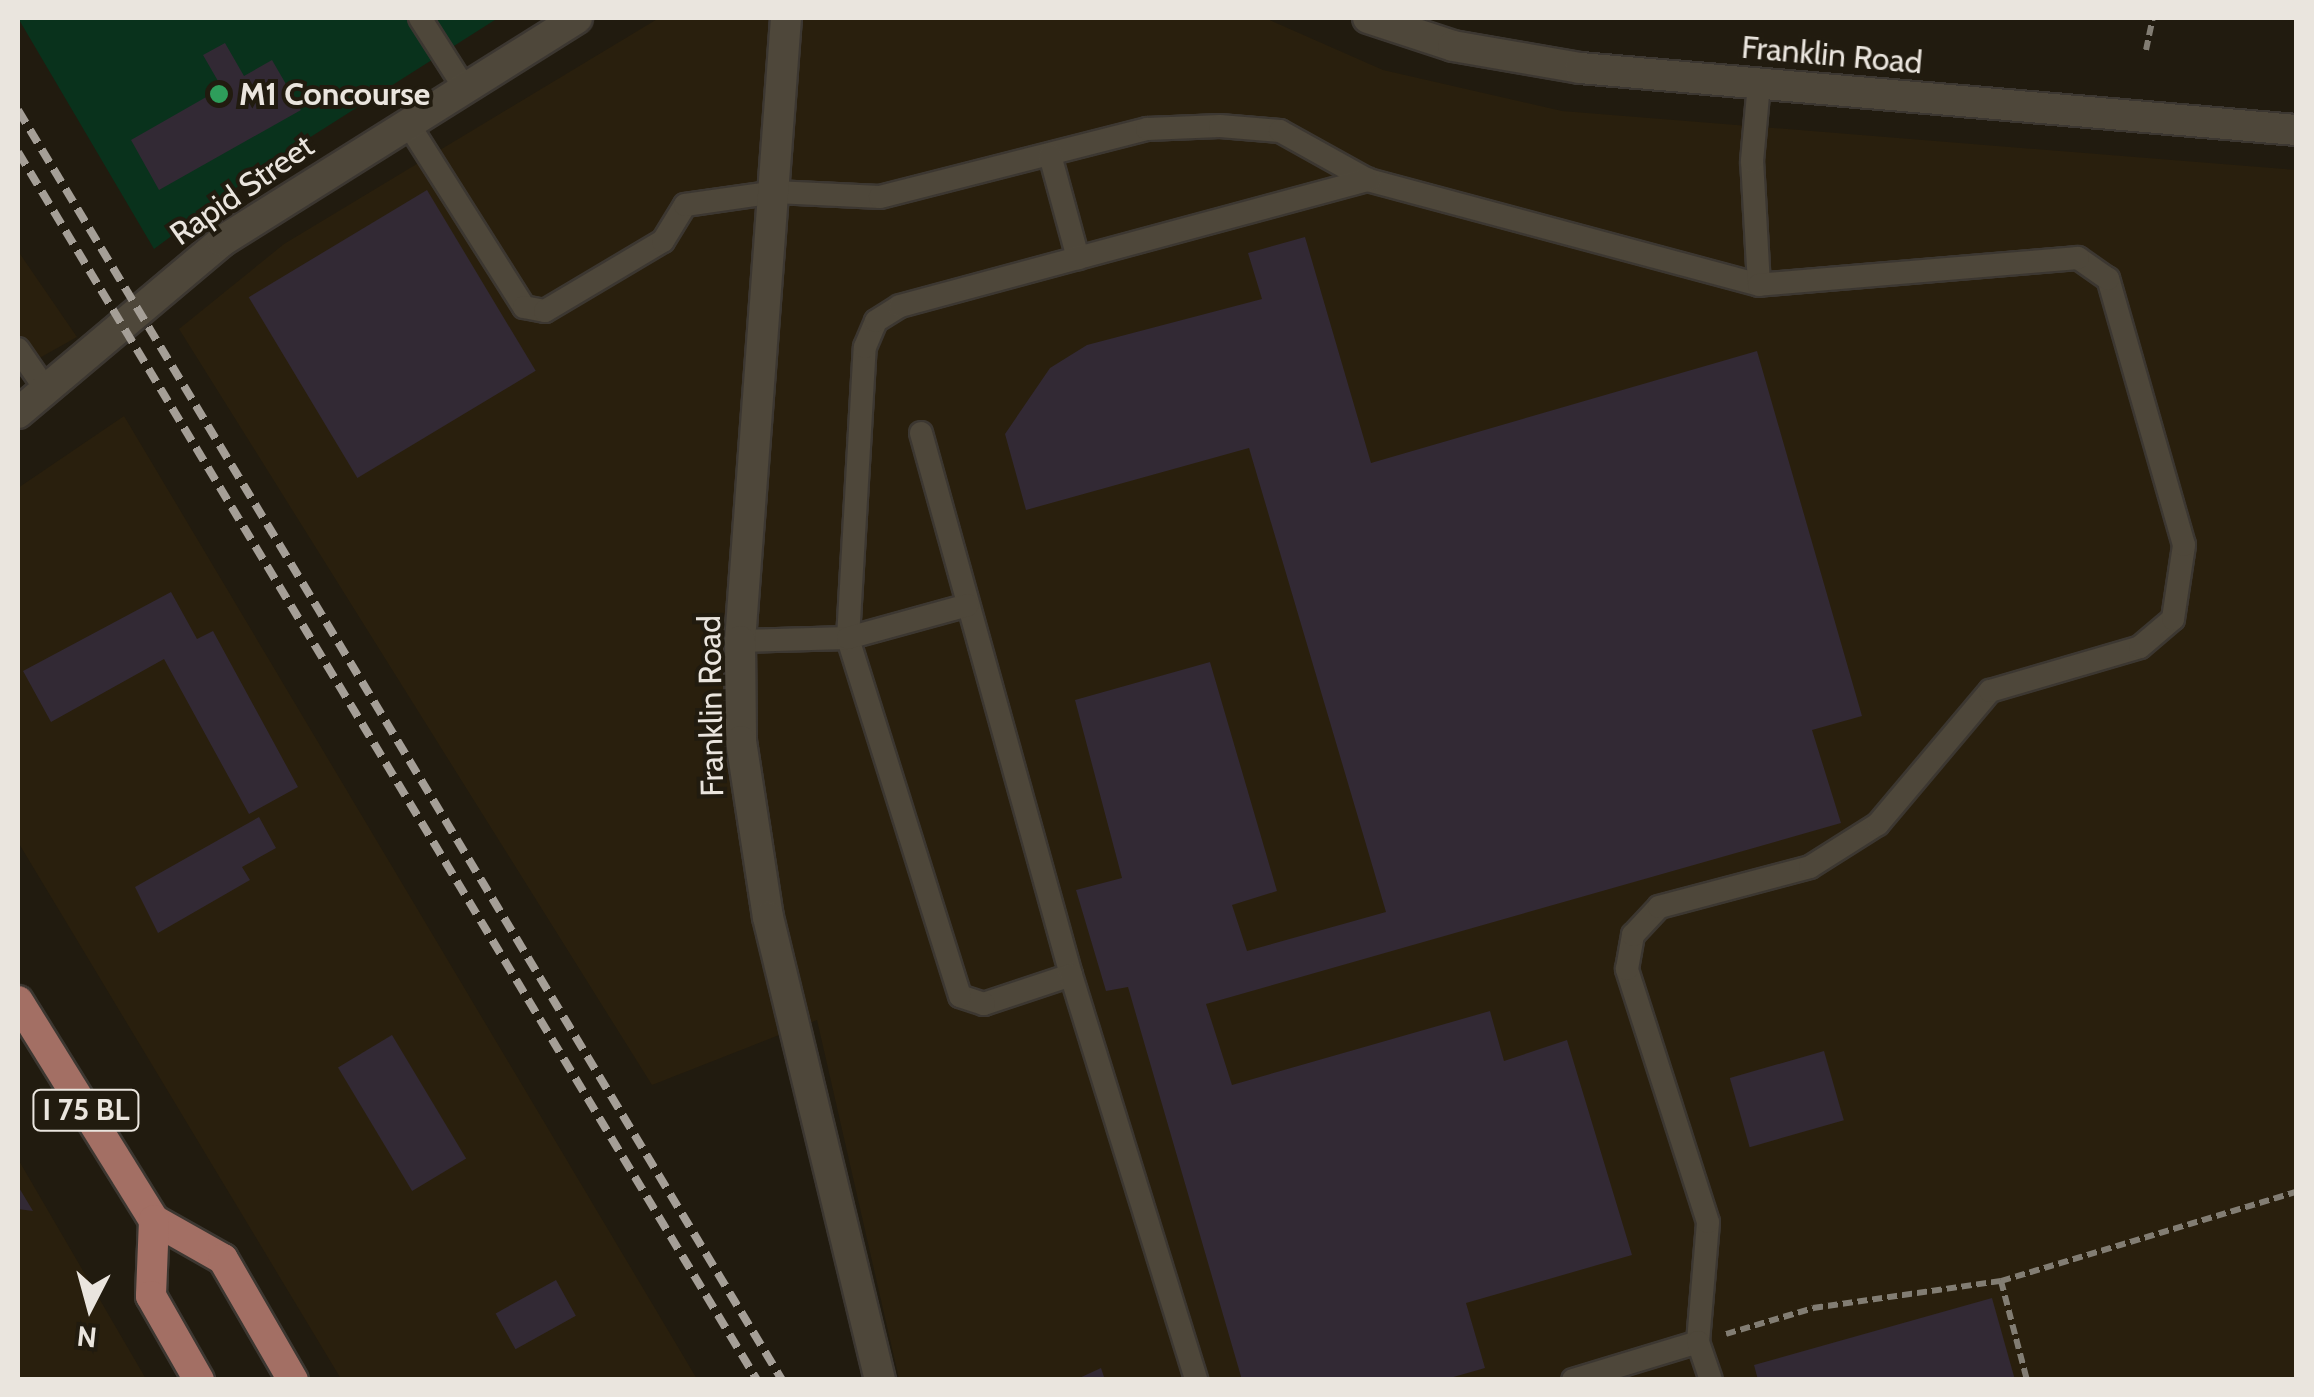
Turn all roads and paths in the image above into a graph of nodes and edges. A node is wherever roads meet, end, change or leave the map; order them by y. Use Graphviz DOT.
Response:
graph roads {
  1 [pos="420,18"];
  2 [pos="576,18"];
  3 [pos="786,18"];
  4 [pos="1368,18"];
  5 [pos="2152,18"];
  6 [pos="2146,50"];
  7 [pos="1759,84"];
  8 [pos="464,86"];
  9 [pos="407,122"];
  10 [pos="2296,130"];
  11 [pos="1050,155"];
  12 [pos="1368,180"];
  13 [pos="774,192"];
  14 [pos="1078,258"];
  15 [pos="1758,285"];
  16 [pos="18,350"];
  17 [pos="46,391"];
  18 [pos="18,413"];
  19 [pos="921,434"];
  20 [pos="968,605"];
  21 [pos="848,638"];
  22 [pos="740,641"];
  23 [pos="1071,975"];
  24 [pos="18,1001"];
  25 [pos="2296,1192"];
  26 [pos="154,1220"];
  27 [pos="2001,1281"];
  28 [pos="1698,1342"];
  29 [pos="199,1380"];
  30 [pos="293,1380"];
  31 [pos="880,1380"];
  32 [pos="1196,1380"];
  33 [pos="1574,1380"];
  34 [pos="1711,1380"];
  35 [pos="2027,1380"];
  1 -- 8 [label="lane"];
  2 -- 8 [label="street, Rapid Street"];
  3 -- 13 [label="street, Franklin Road"];
  4 -- 7 [label="street, Franklin Road"];
  5 -- 6 [label="path"];
  7 -- 10 [label="street, Franklin Road"];
  7 -- 15 [label="lane"];
  8 -- 9 [label="street, Rapid Street"];
  9 -- 13 [label="lane"];
  9 -- 17 [label="street, Rapid Street"];
  11 -- 12 [label="lane"];
  11 -- 13 [label="lane"];
  11 -- 14 [label="lane"];
  12 -- 14 [label="lane"];
  12 -- 15 [label="lane"];
  13 -- 22 [label="street, Franklin Road"];
  14 -- 21 [label="lane"];
  15 -- 28 [label="lane"];
  16 -- 17 [label="lane"];
  17 -- 18 [label="street, Rapid Street"];
  19 -- 20 [label="lane"];
  20 -- 21 [label="lane"];
  20 -- 23 [label="lane"];
  21 -- 22 [label="lane"];
  21 -- 23 [label="lane"];
  22 -- 31 [label="street, Franklin Road"];
  23 -- 32 [label="lane"];
  24 -- 26 [label="main road, I 75 BL"];
  25 -- 27 [label="path"];
  26 -- 29 [label="main road"];
  26 -- 30 [label="main road, I 75 BL"];
  27 -- 28 [label="path"];
  27 -- 35 [label="path"];
  28 -- 33 [label="lane"];
  28 -- 34 [label="lane"];
}
